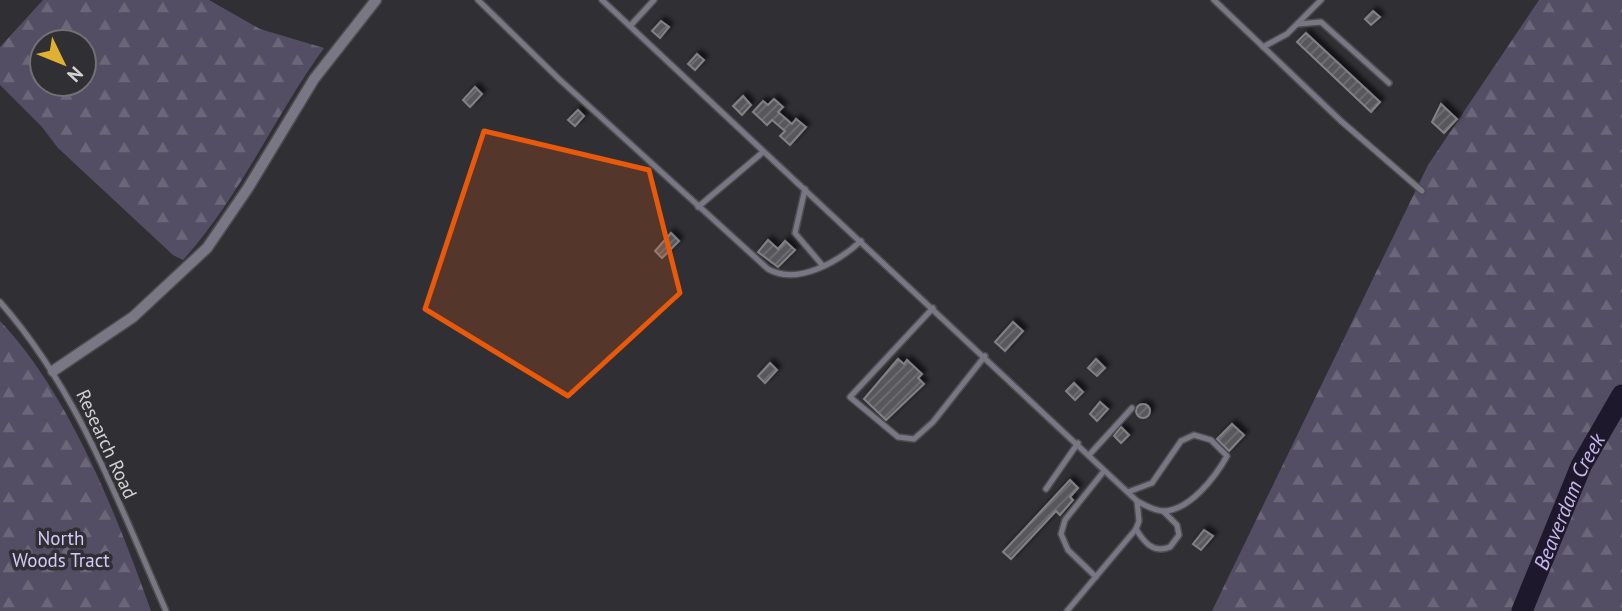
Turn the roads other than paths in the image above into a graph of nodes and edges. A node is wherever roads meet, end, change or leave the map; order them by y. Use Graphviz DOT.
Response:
graph roads {
  1 [pos="376,0"];
  2 [pos="478,0"];
  3 [pos="602,0"];
  4 [pos="654,0"];
  5 [pos="1214,0"];
  6 [pos="1321,0"];
  7 [pos="1298,24"];
  8 [pos="630,26"];
  9 [pos="1263,47"];
  10 [pos="1389,83"];
  11 [pos="763,152"];
  12 [pos="805,189"];
  13 [pos="1422,191"];
  14 [pos="698,208"];
  15 [pos="861,241"];
  16 [pos="823,266"];
  17 [pos="0,302"];
  18 [pos="933,308"];
  19 [pos="985,356"];
  20 [pos="53,371"];
  21 [pos="1132,408"];
  22 [pos="1078,443"];
  23 [pos="1090,454"];
  24 [pos="1104,471"];
  25 [pos="1046,489"];
  26 [pos="1128,492"];
  27 [pos="1137,501"];
  28 [pos="1163,511"];
  29 [pos="1136,529"];
  30 [pos="1096,577"];
  31 [pos="166,611"];
  32 [pos="1066,611"];
  1 -- 20 [label="street"];
  2 -- 14 [label="lane"];
  3 -- 8 [label="lane"];
  4 -- 8 [label="lane"];
  5 -- 9 [label="lane"];
  6 -- 7 [label="lane"];
  7 -- 9 [label="lane"];
  7 -- 10 [label="lane"];
  8 -- 11 [label="lane"];
  9 -- 13 [label="lane"];
  11 -- 12 [label="lane"];
  11 -- 14 [label="lane"];
  12 -- 15 [label="lane"];
  12 -- 16 [label="lane"];
  14 -- 16 [label="lane"];
  15 -- 16 [label="lane"];
  15 -- 18 [label="lane"];
  17 -- 20 [label="lane, Research Road"];
  18 -- 19 [label="lane"];
  18 -- 19 [label="lane"];
  19 -- 22 [label="lane"];
  20 -- 31 [label="lane, Research Road"];
  21 -- 23 [label="lane"];
  22 -- 23 [label="lane"];
  22 -- 25 [label="lane"];
  23 -- 24 [label="lane"];
  24 -- 26 [label="lane"];
  24 -- 30 [label="lane"];
  26 -- 27 [label="lane"];
  26 -- 28 [label="lane"];
  27 -- 28 [label="lane"];
  27 -- 29 [label="lane"];
  28 -- 29 [label="lane"];
  29 -- 30 [label="lane"];
  30 -- 32 [label="lane"];
}
